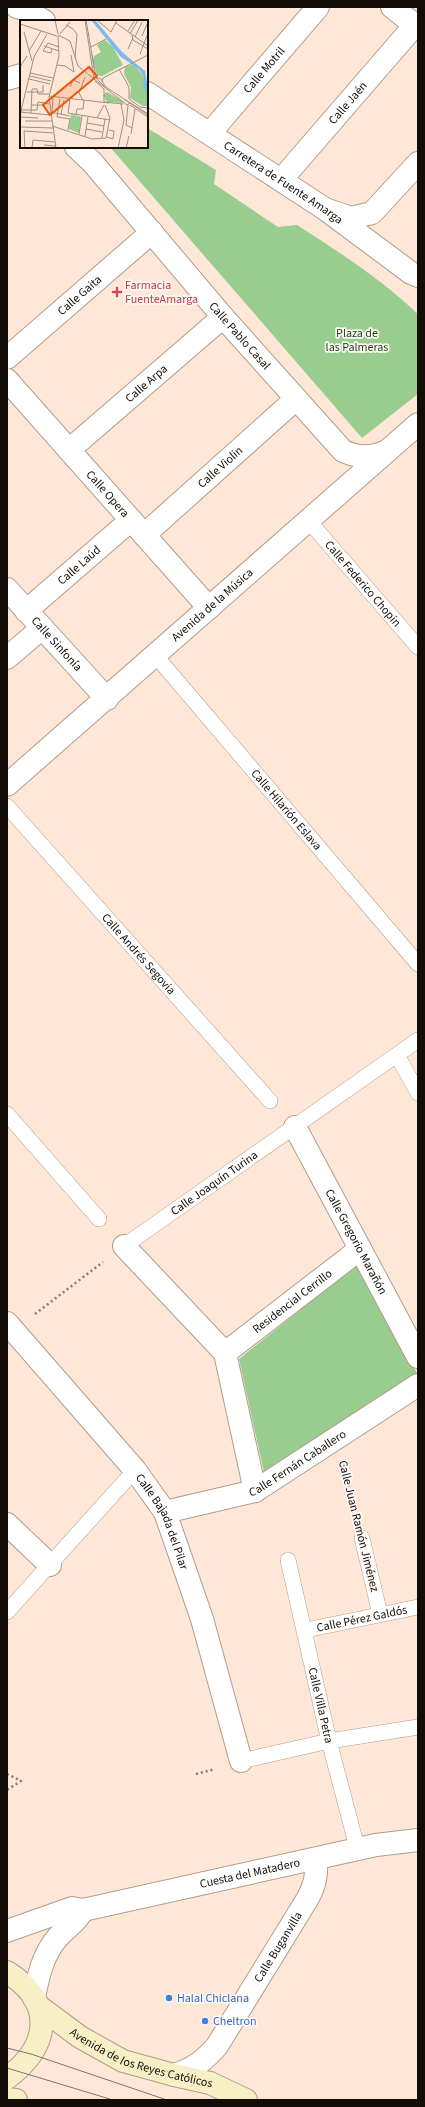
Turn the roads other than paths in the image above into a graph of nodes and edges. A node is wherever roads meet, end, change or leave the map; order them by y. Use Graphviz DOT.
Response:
graph roads {
  1 [pos="9,7"];
  2 [pos="17,7"];
  3 [pos="318,7"];
  4 [pos="392,7"];
  5 [pos="43,20"];
  6 [pos="20,23"];
  7 [pos="417,25"];
  8 [pos="20,75"];
  9 [pos="7,79"];
  10 [pos="148,94"];
  11 [pos="210,133"];
  12 [pos="77,148"];
  13 [pos="418,163"];
  14 [pos="282,180"];
  15 [pos="325,209"];
  16 [pos="152,232"];
  17 [pos="416,277"];
  18 [pos="223,317"];
  19 [pos="7,358"];
  20 [pos="7,381"];
  21 [pos="296,399"];
  22 [pos="418,424"];
  23 [pos="69,450"];
  24 [pos="388,451"];
  25 [pos="308,520"];
  26 [pos="138,527"];
  27 [pos="7,589"];
  28 [pos="209,608"];
  29 [pos="26,611"];
  30 [pos="42,628"];
  31 [pos="418,647"];
  32 [pos="155,655"];
  33 [pos="7,658"];
  34 [pos="107,699"];
  35 [pos="7,786"];
  36 [pos="7,806"];
  37 [pos="418,964"];
  38 [pos="418,1040"];
  39 [pos="397,1055"];
  40 [pos="418,1093"];
  41 [pos="270,1101"];
  42 [pos="7,1114"];
  43 [pos="295,1127"];
  44 [pos="100,1219"];
  45 [pos="124,1246"];
  46 [pos="360,1249"];
  47 [pos="10,1327"];
  48 [pos="225,1353"];
  49 [pos="418,1357"];
  50 [pos="418,1385"];
  51 [pos="135,1470"];
  52 [pos="255,1491"];
  53 [pos="165,1512"];
  54 [pos="7,1524"];
  55 [pos="362,1538"];
  56 [pos="288,1560"];
  57 [pos="50,1564"];
  58 [pos="418,1607"];
  59 [pos="7,1612"];
  60 [pos="380,1614"];
  61 [pos="306,1630"];
  62 [pos="418,1727"];
  63 [pos="329,1741"];
  64 [pos="241,1761"];
  65 [pos="418,1840"];
  66 [pos="358,1850"];
  67 [pos="316,1860"];
  68 [pos="83,1910"];
  69 [pos="7,1931"];
  70 [pos="7,1972"];
  71 [pos="38,2003"];
  72 [pos="174,2075"];
  73 [pos="7,2078"];
  74 [pos="7,2099"];
  75 [pos="16,2100"];
  76 [pos="246,2100"];
  1 -- 6 [label="street"];
  2 -- 5 [label="street"];
  3 -- 11 [label="street, Calle Motril"];
  4 -- 7 [label="street"];
  7 -- 14 [label="street, Calle Jaén"];
  8 -- 9 [label="street"];
  10 -- 11 [label="street, Carretera de Fuente Amarga"];
  11 -- 14 [label="street, Carretera de Fuente Amarga"];
  12 -- 16 [label="street, Calle Pablo Casal"];
  13 -- 15 [label="street"];
  14 -- 15 [label="street, Carretera de Fuente Amarga"];
  15 -- 17 [label="street, Carretera de Fuente Amarga"];
  16 -- 18 [label="street, Calle Pablo Casal"];
  16 -- 19 [label="street, Calle Gaita"];
  18 -- 21 [label="street, Calle Pablo Casal"];
  18 -- 23 [label="street, Calle Arpa"];
  20 -- 23 [label="street, Calle Opera"];
  21 -- 24 [label="street, Calle Pablo Casal"];
  21 -- 26 [label="street, Calle Violin"];
  22 -- 24 [label="street, Avenida de la Música"];
  23 -- 26 [label="street, Calle Opera"];
  24 -- 25 [label="street, Avenida de la Música"];
  25 -- 28 [label="street, Avenida de la Música"];
  25 -- 31 [label="lane, Calle Federico Chopin"];
  26 -- 28 [label="street, Calle Opera"];
  26 -- 29 [label="street, Calle Laúd"];
  27 -- 29 [label="street, Calle Sinfonía"];
  28 -- 32 [label="street, Avenida de la Música"];
  29 -- 30 [label="street, Calle Sinfonía"];
  30 -- 33 [label="street"];
  30 -- 34 [label="street, Calle Sinfonía"];
  32 -- 34 [label="street, Avenida de la Música"];
  32 -- 37 [label="lane, Calle Hilarión Eslava"];
  34 -- 35 [label="street, Avenida de la Música"];
  36 -- 41 [label="lane, Calle Andrés Segovia"];
  38 -- 39 [label="lane, Calle Joaquín Turina"];
  39 -- 40 [label="lane"];
  39 -- 43 [label="lane, Calle Joaquín Turina"];
  42 -- 44 [label="lane"];
  43 -- 45 [label="lane, Calle Joaquín Turina"];
  43 -- 46 [label="street, Calle Gregorio Marañón"];
  45 -- 48 [label="street"];
  46 -- 48 [label="street, Residencial Cerrillo"];
  46 -- 49 [label="street, Calle Gregorio Marañón"];
  47 -- 51 [label="street, Calle Bajada del Pilar"];
  48 -- 52 [label="street"];
  50 -- 52 [label="street, Calle Fernán Caballero"];
  51 -- 53 [label="street, Calle Bajada del Pilar"];
  51 -- 57 [label="lane"];
  52 -- 53 [label="street, Calle Fernán Caballero"];
  53 -- 64 [label="street, Calle Bajada del Pilar"];
  54 -- 57 [label="street"];
  55 -- 60 [label="lane, Calle Juan Ramón Jiménez"];
  56 -- 61 [label="lane, Calle Villa Petra"];
  57 -- 59 [label="lane"];
  58 -- 60 [label="lane, Calle Pérez Galdós"];
  60 -- 61 [label="lane, Calle Pérez Galdós"];
  61 -- 63 [label="lane, Calle Villa Petra"];
  62 -- 63 [label="lane"];
  63 -- 64 [label="lane"];
  63 -- 66 [label="lane, Calle Villa Petra"];
  65 -- 66 [label="street, Cuesta del Matadero"];
  66 -- 67 [label="street, Cuesta del Matadero"];
  67 -- 68 [label="street, Cuesta del Matadero"];
  67 -- 72 [label="street, Calle Buganvilla"];
  68 -- 69 [label="street, Cuesta del Matadero"];
  68 -- 71 [label="street"];
  70 -- 71 [label="main road, Avenida de los Reyes Católicos"];
  71 -- 72 [label="main road, Avenida de los Reyes Católicos"];
  71 -- 73 [label="main road"];
  72 -- 76 [label="main road, Avenida de los Reyes Católicos"];
  74 -- 75 [label="main road"];
}
